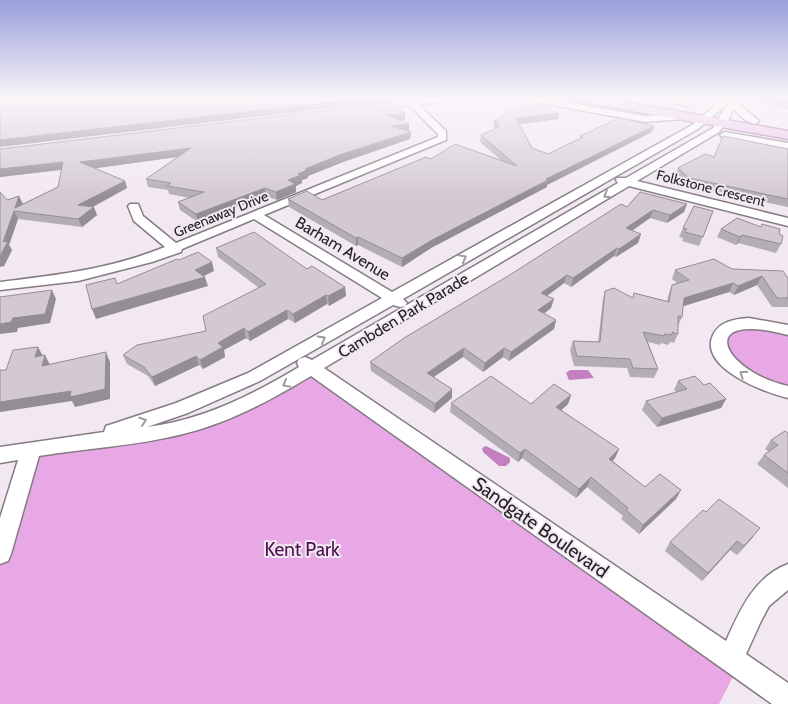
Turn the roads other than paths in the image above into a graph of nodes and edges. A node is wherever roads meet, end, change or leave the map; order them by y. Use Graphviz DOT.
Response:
graph roads {
  1 [pos="442,132"];
  2 [pos="665,132"];
  3 [pos="703,132"];
  4 [pos="713,132"];
  5 [pos="740,132"];
  6 [pos="748,132"];
  7 [pos="771,132"];
  8 [pos="707,135"];
  9 [pos="788,135"];
  10 [pos="762,142"];
  11 [pos="788,146"];
  12 [pos="610,176"];
  13 [pos="628,182"];
  14 [pos="134,206"];
  15 [pos="257,216"];
  16 [pos="788,222"];
  17 [pos="176,249"];
  18 [pos="0,286"];
  19 [pos="392,298"];
  20 [pos="411,310"];
  21 [pos="788,330"];
  22 [pos="294,355"];
  23 [pos="313,369"];
  24 [pos="788,392"];
  25 [pos="80,442"];
  26 [pos="30,450"];
  27 [pos="0,455"];
  28 [pos="0,554"];
  29 [pos="788,575"];
  30 [pos="731,659"];
  31 [pos="788,699"];
  1 -- 15 [label="street, Greenaway Drive"];
  2 -- 12 [label="street, Cambden Park Parade"];
  3 -- 8 [label="street"];
  4 -- 8 [label="street, Cambden Park Parade"];
  5 -- 10 [label="street"];
  6 -- 10 [label="street"];
  7 -- 9 [label="main road"];
  8 -- 13 [label="street, Cambden Park Parade"];
  10 -- 11 [label="street"];
  12 -- 13 [label="street, Folkstone Crescent"];
  19 -- 12 [label="street, Cambden Park Parade, one-way"];
  13 -- 16 [label="street, Folkstone Crescent"];
  13 -- 20 [label="street, Cambden Park Parade, one-way"];
  14 -- 17 [label="street"];
  15 -- 17 [label="street, Greenaway Drive"];
  15 -- 19 [label="street, Barham Avenue"];
  17 -- 18 [label="street, Greenaway Drive"];
  19 -- 20 [label="street, Barham Avenue"];
  22 -- 19 [label="street, Cambden Park Parade, one-way"];
  20 -- 23 [label="street, Cambden Park Parade"];
  24 -- 21 [label="street, one-way"];
  22 -- 23 [label="street, Sandgate Boulevard"];
  25 -- 22 [label="street, Cambden Park Parade, one-way"];
  23 -- 25 [label="street, Cambden Park Parade, one-way"];
  23 -- 30 [label="street, Sandgate Boulevard"];
  25 -- 26 [label="street, Cambden Park Parade"];
  26 -- 27 [label="street, Cambden Park Parade"];
  26 -- 28 [label="street"];
  29 -- 30 [label="street"];
  30 -- 31 [label="street, Sandgate Boulevard"];
}
